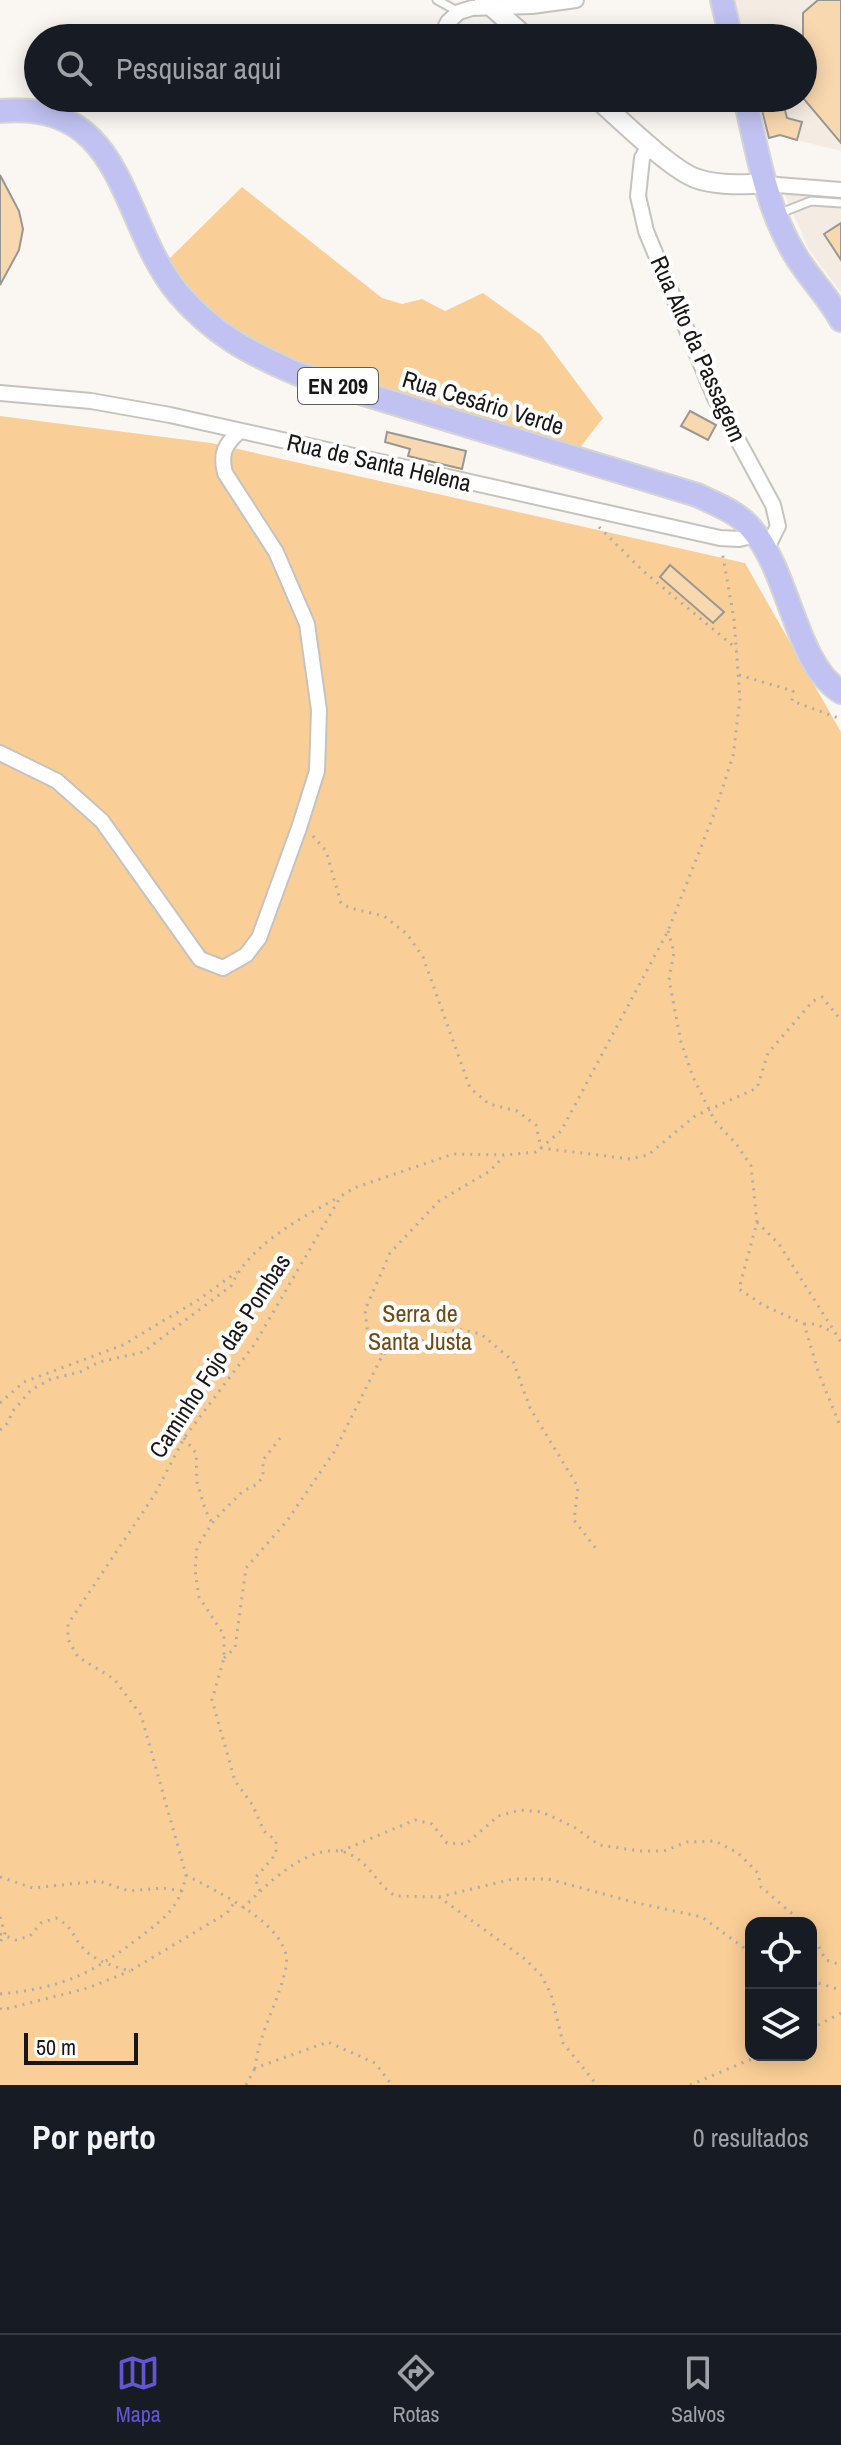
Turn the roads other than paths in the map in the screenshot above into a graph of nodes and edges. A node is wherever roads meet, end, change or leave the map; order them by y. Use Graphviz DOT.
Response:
graph roads {
  1 [pos="437,0"];
  2 [pos="576,0"];
  3 [pos="722,0"];
  4 [pos="488,4"];
  5 [pos="459,12"];
  6 [pos="447,24"];
  7 [pos="511,24"];
  8 [pos="728,24"];
  9 [pos="24,110"];
  10 [pos="0,111"];
  11 [pos="34,112"];
  12 [pos="612,112"];
  13 [pos="748,112"];
  14 [pos="650,144"];
  15 [pos="765,184"];
  16 [pos="841,190"];
  17 [pos="841,203"];
  18 [pos="776,214"];
  19 [pos="840,314"];
  20 [pos="0,393"];
  21 [pos="239,432"];
  22 [pos="761,542"];
  23 [pos="841,692"];
  24 [pos="0,753"];
  1 -- 5 [label="lane"];
  2 -- 4 [label="street"];
  3 -- 8 [label="main road"];
  4 -- 5 [label="street"];
  4 -- 7 [label="street"];
  5 -- 6 [label="street"];
  9 -- 10 [label="main road, Rua Cesário Verde / EN 209"];
  11 -- 22 [label="main road, Rua Cesário Verde / EN 209"];
  12 -- 14 [label="street"];
  13 -- 15 [label="main road"];
  14 -- 15 [label="street"];
  14 -- 22 [label="street, Rua Alto da Passagem"];
  15 -- 16 [label="street"];
  15 -- 18 [label="main road"];
  17 -- 18 [label="lane"];
  18 -- 19 [label="main road"];
  20 -- 21 [label="street, Rua de Santa Helena"];
  21 -- 22 [label="street, Rua de Santa Helena"];
  21 -- 24 [label="street"];
  22 -- 23 [label="main road, EN 209"];
}
